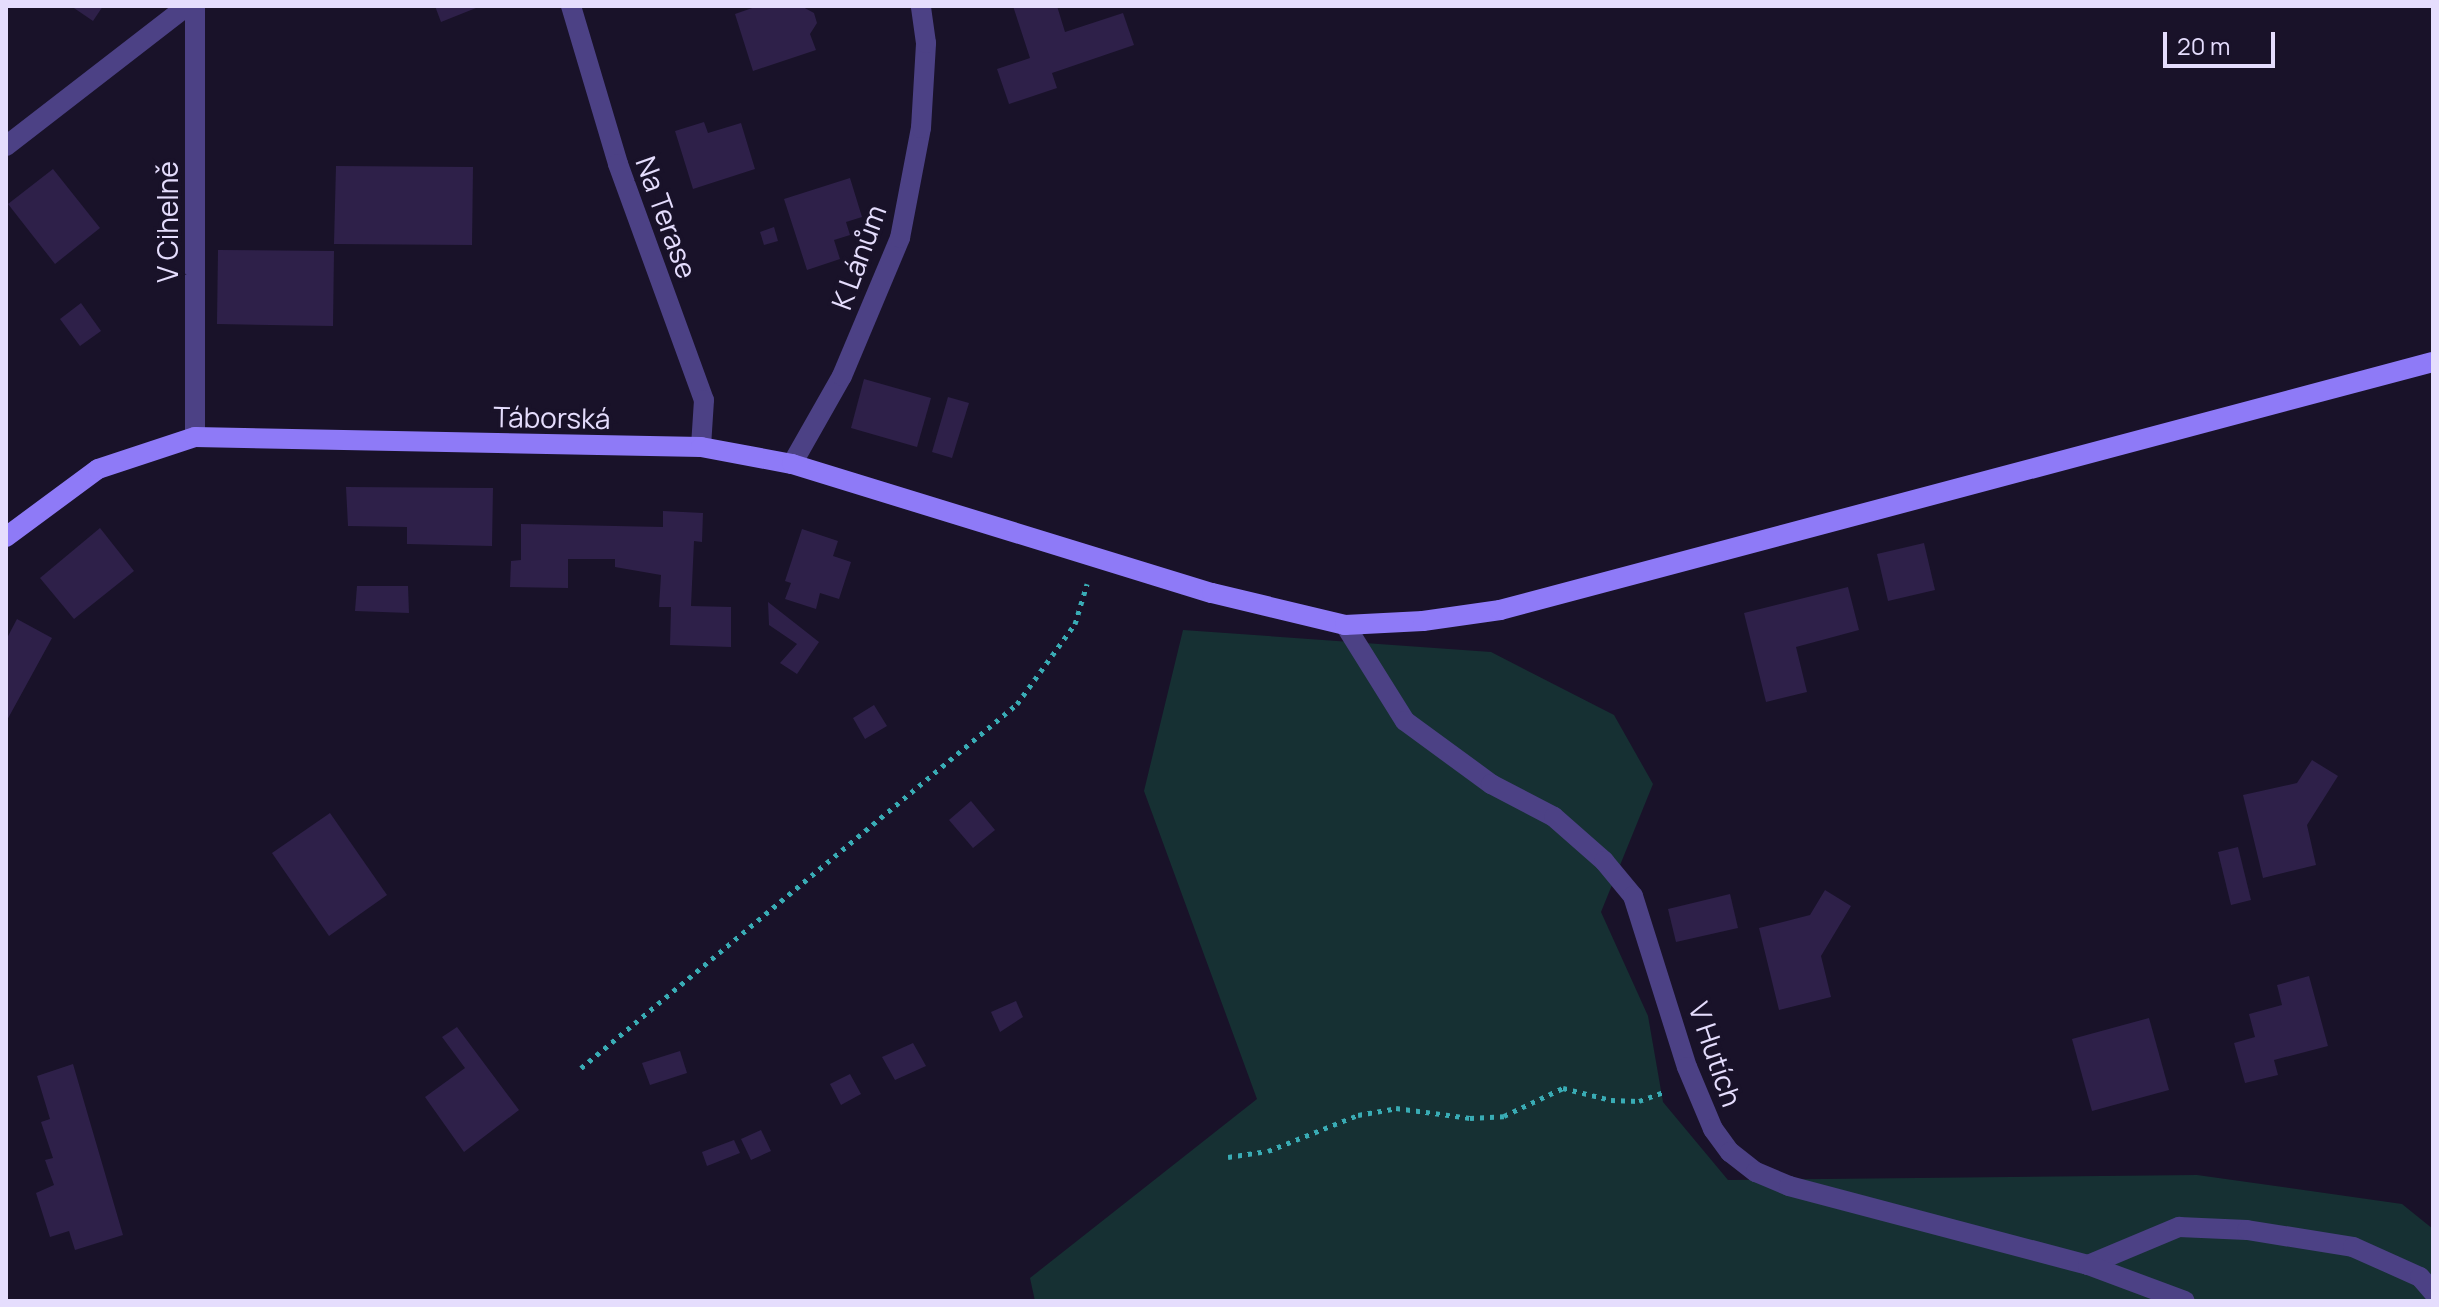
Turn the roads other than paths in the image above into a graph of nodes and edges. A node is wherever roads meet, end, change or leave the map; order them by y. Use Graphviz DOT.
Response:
graph roads {
  1 [pos="187,6"];
  2 [pos="195,6"];
  3 [pos="571,6"];
  4 [pos="921,6"];
  5 [pos="6,146"];
  6 [pos="2433,362"];
  7 [pos="195,437"];
  8 [pos="701,447"];
  9 [pos="792,464"];
  10 [pos="6,537"];
  11 [pos="1345,625"];
  12 [pos="2088,1265"];
  13 [pos="2433,1292"];
  14 [pos="2185,1301"];
  1 -- 5 [label="street"];
  2 -- 7 [label="street, V Cihelně"];
  3 -- 8 [label="street, Na Terase"];
  4 -- 9 [label="street, K Lánům"];
  6 -- 11 [label="street"];
  7 -- 8 [label="street, Táborská"];
  7 -- 10 [label="street, Táborská"];
  8 -- 9 [label="street, Táborská"];
  9 -- 11 [label="street, Táborská"];
  11 -- 12 [label="street, V Hutích"];
  12 -- 13 [label="street"];
  12 -- 14 [label="street, V Hutích"];
}
